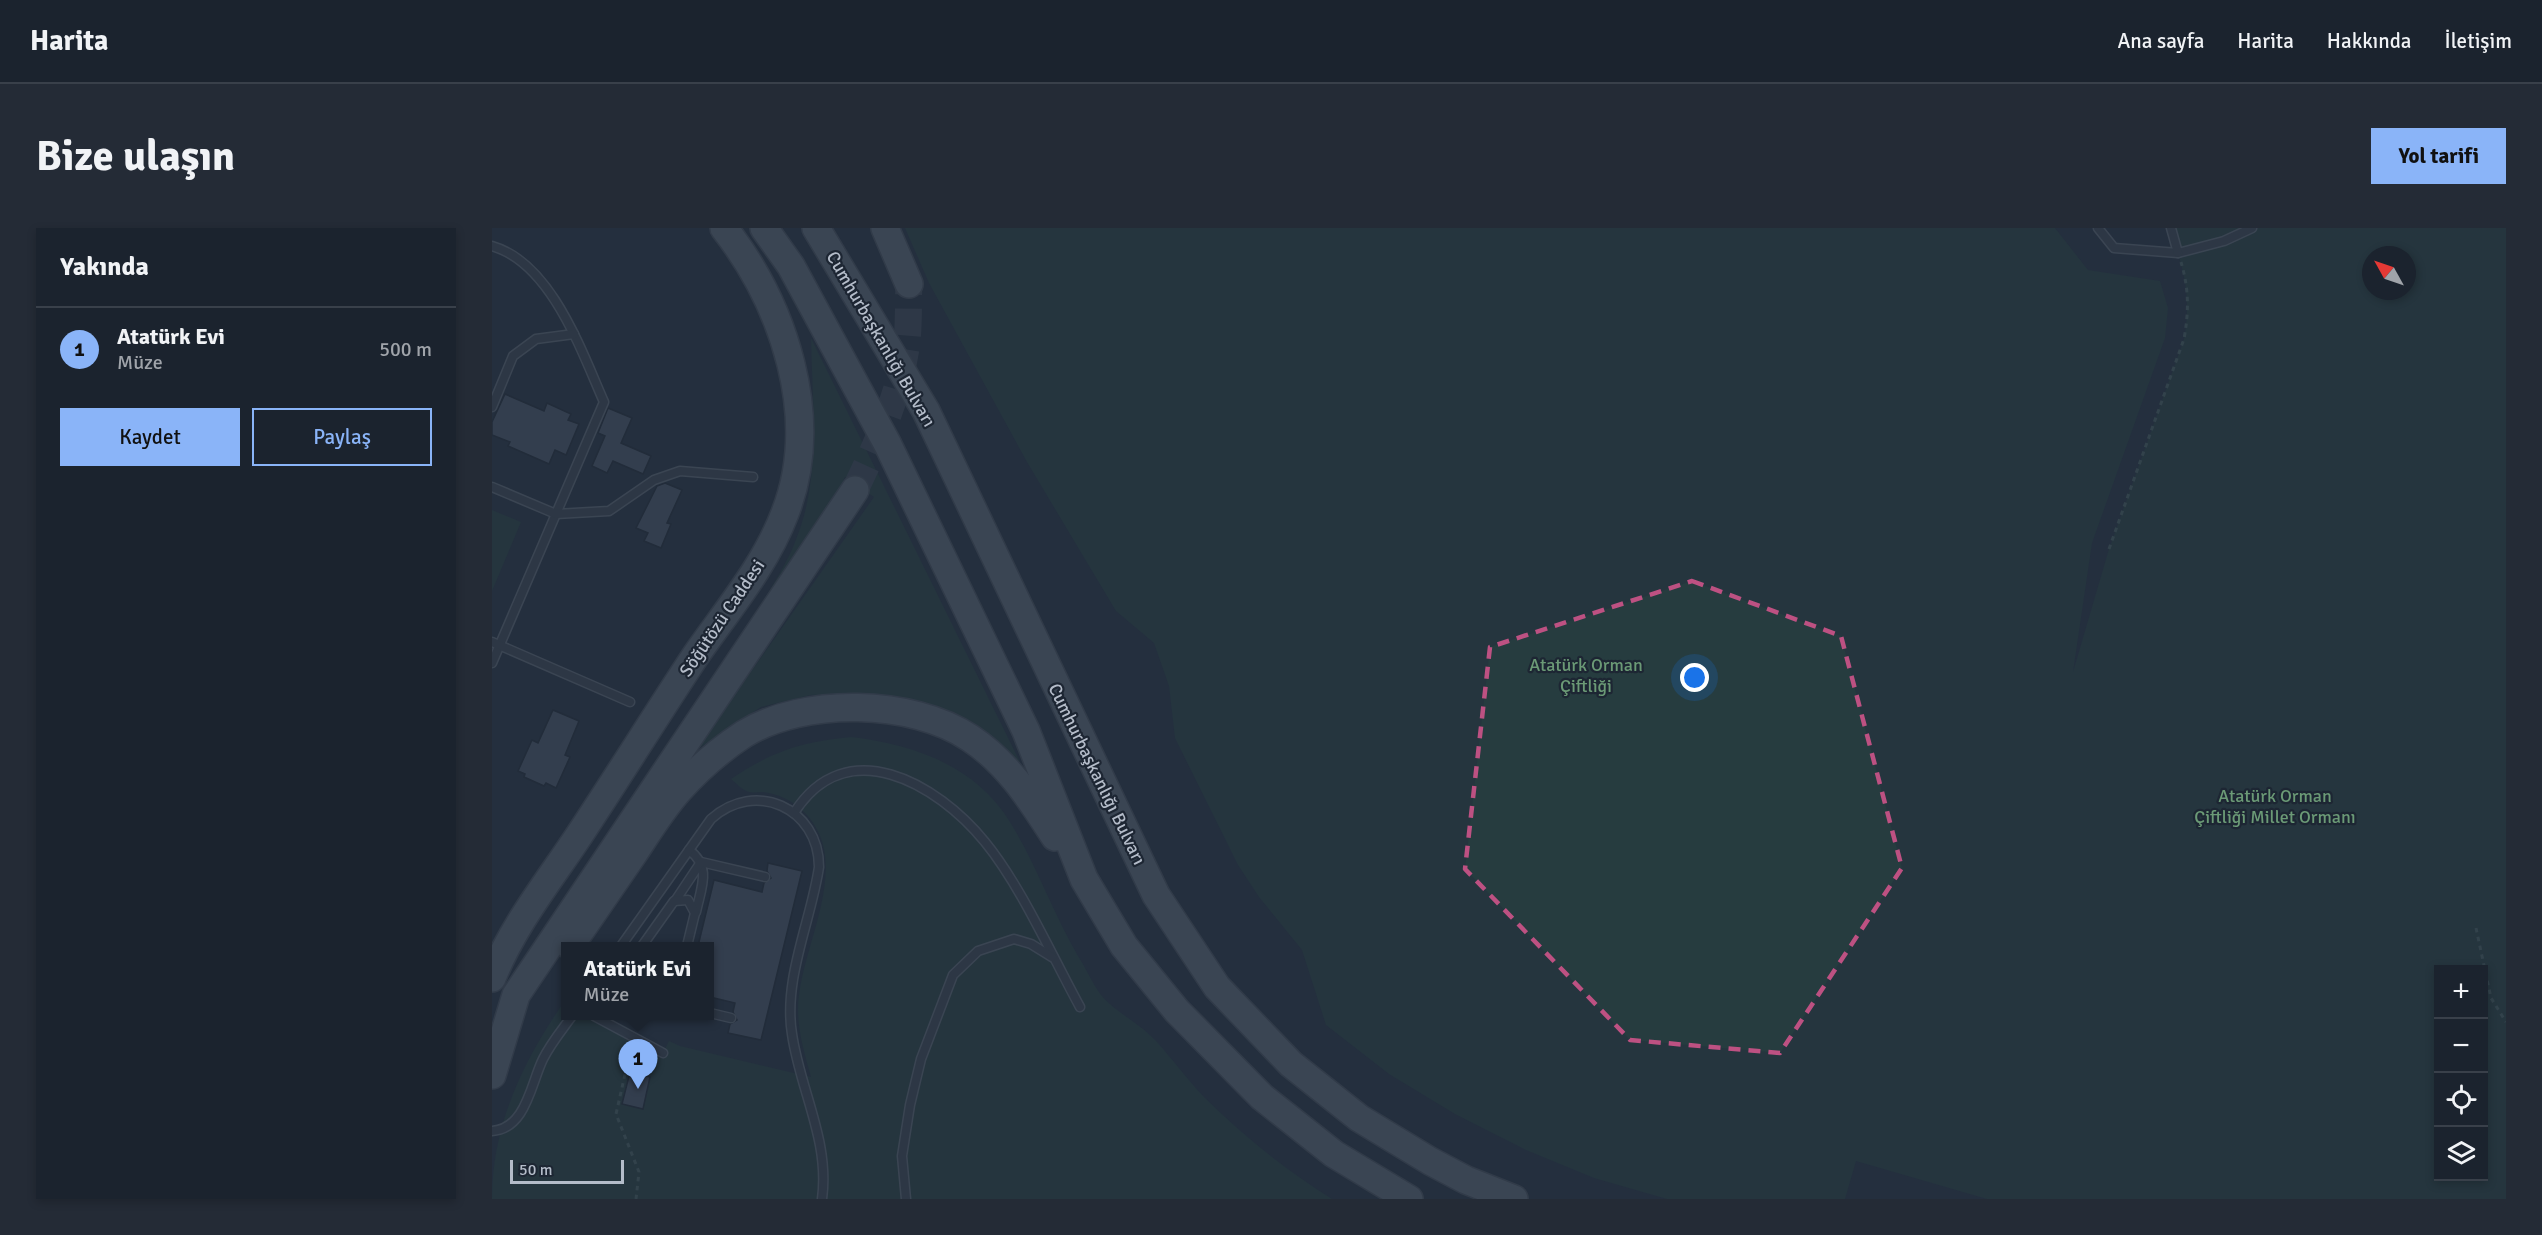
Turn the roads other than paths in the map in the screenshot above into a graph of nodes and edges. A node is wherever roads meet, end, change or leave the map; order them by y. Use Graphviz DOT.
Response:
graph roads {
  1 [pos="724,228"];
  2 [pos="764,228"];
  3 [pos="816,228"];
  4 [pos="885,228"];
  5 [pos="2098,228"];
  6 [pos="2171,228"];
  7 [pos="2252,228"];
  8 [pos="492,246"];
  9 [pos="2178,253"];
  10 [pos="909,284"];
  11 [pos="574,334"];
  12 [pos="492,407"];
  13 [pos="753,477"];
  14 [pos="492,487"];
  15 [pos="855,490"];
  16 [pos="556,514"];
  17 [pos="496,644"];
  18 [pos="492,663"];
  19 [pos="630,702"];
  20 [pos="794,813"];
  21 [pos="689,850"];
  22 [pos="701,862"];
  23 [pos="765,877"];
  24 [pos="1084,879"];
  25 [pos="674,901"];
  26 [pos="696,913"];
  27 [pos="573,942"];
  28 [pos="624,942"];
  29 [pos="645,942"];
  30 [pos="688,942"];
  31 [pos="1053,957"];
  32 [pos="561,961"];
  33 [pos="492,978"];
  34 [pos="1080,1008"];
  35 [pos="714,1014"];
  36 [pos="731,1018"];
  37 [pos="569,1020"];
  38 [pos="602,1020"];
  39 [pos="663,1053"];
  40 [pos="495,1066"];
  41 [pos="492,1131"];
  42 [pos="822,1199"];
  43 [pos="906,1199"];
  44 [pos="1409,1199"];
  45 [pos="1514,1199"];
  1 -- 33 [label="main road, Söğütözü Caddesi"];
  2 -- 24 [label="main road"];
  3 -- 45 [label="main road, Cumhurbaşkanlığı Bulvarı"];
  4 -- 10 [label="main road"];
  5 -- 9 [label="lane"];
  6 -- 9 [label="lane"];
  7 -- 9 [label="lane"];
  8 -- 11 [label="lane"];
  11 -- 12 [label="lane"];
  11 -- 16 [label="lane"];
  13 -- 16 [label="lane"];
  14 -- 16 [label="lane"];
  15 -- 40 [label="main road"];
  16 -- 17 [label="lane"];
  17 -- 18 [label="lane"];
  17 -- 19 [label="lane"];
  20 -- 21 [label="lane"];
  20 -- 31 [label="lane"];
  20 -- 42 [label="lane"];
  21 -- 22 [label="lane"];
  21 -- 28 [label="lane"];
  22 -- 23 [label="lane"];
  22 -- 25 [label="lane"];
  22 -- 26 [label="lane"];
  24 -- 27 [label="main road"];
  24 -- 44 [label="main road"];
  25 -- 26 [label="lane"];
  25 -- 29 [label="lane"];
  26 -- 30 [label="lane"];
  31 -- 34 [label="lane"];
  31 -- 43 [label="lane"];
  32 -- 40 [label="main road"];
  35 -- 36 [label="lane"];
  37 -- 41 [label="lane"];
  38 -- 39 [label="lane"];
}
